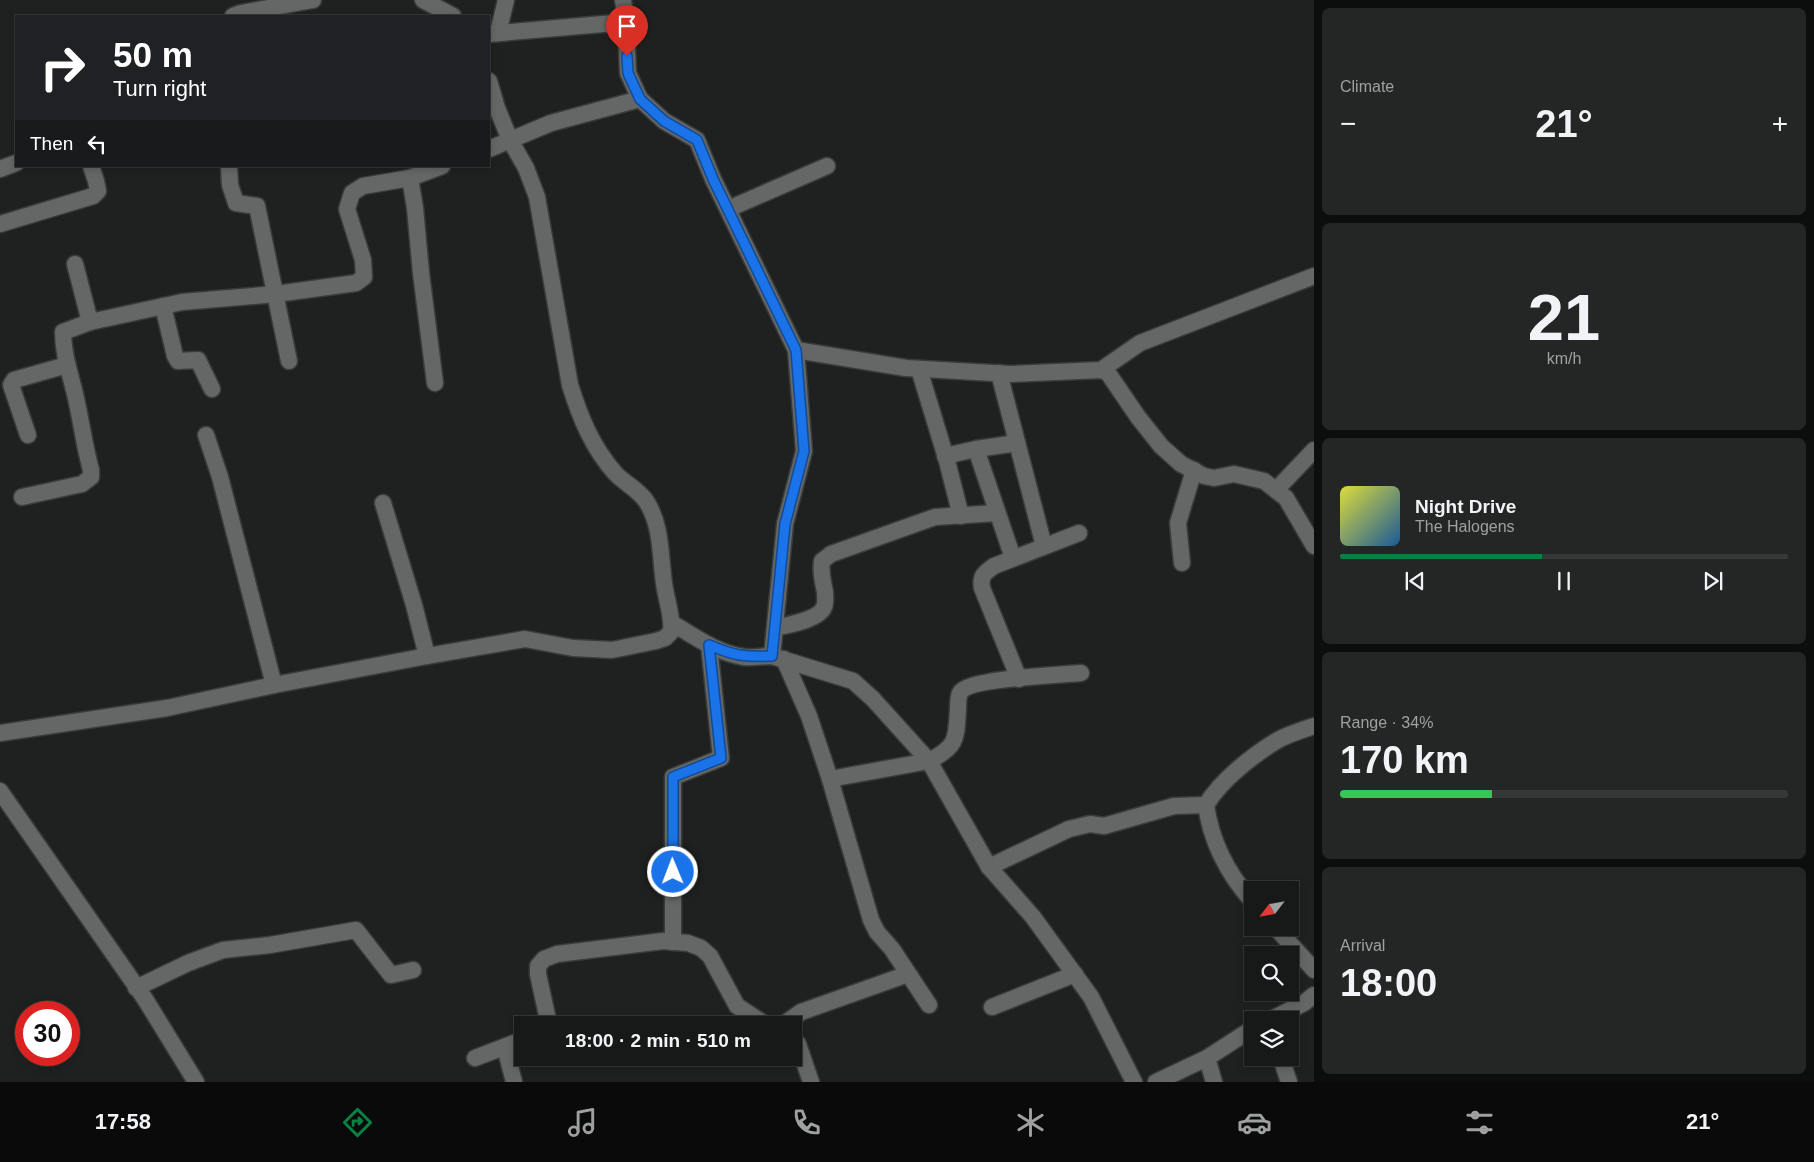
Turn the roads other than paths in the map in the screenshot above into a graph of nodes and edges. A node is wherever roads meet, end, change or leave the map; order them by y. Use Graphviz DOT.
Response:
graph roads {
  1 [pos="313,0"];
  2 [pos="423,0"];
  3 [pos="506,0"];
  4 [pos="622,0"];
  5 [pos="235,15"];
  6 [pos="451,15"];
  7 [pos="626,22"];
  8 [pos="493,33"];
  9 [pos="490,84"];
  10 [pos="640,99"];
  11 [pos="510,140"];
  12 [pos="490,149"];
  13 [pos="15,163"];
  14 [pos="827,166"];
  15 [pos="91,167"];
  16 [pos="229,167"];
  17 [pos="439,167"];
  18 [pos="0,169"];
  19 [pos="410,178"];
  20 [pos="728,209"];
  21 [pos="0,224"];
  22 [pos="75,264"];
  23 [pos="1314,276"];
  24 [pos="276,294"];
  25 [pos="163,306"];
  26 [pos="90,322"];
  27 [pos="796,350"];
  28 [pos="289,361"];
  29 [pos="67,365"];
  30 [pos="919,368"];
  31 [pos="1101,370"];
  32 [pos="999,373"];
  33 [pos="435,384"];
  34 [pos="212,389"];
  35 [pos="28,435"];
  36 [pos="206,435"];
  37 [pos="1017,443"];
  38 [pos="976,449"];
  39 [pos="1314,450"];
  40 [pos="946,456"];
  41 [pos="1194,470"];
  42 [pos="1276,490"];
  43 [pos="22,497"];
  44 [pos="383,504"];
  45 [pos="997,513"];
  46 [pos="961,516"];
  47 [pos="1079,533"];
  48 [pos="1044,546"];
  49 [pos="1314,546"];
  50 [pos="1012,558"];
  51 [pos="1182,564"];
  52 [pos="672,623"];
  53 [pos="775,628"];
  54 [pos="709,645"];
  55 [pos="427,656"];
  56 [pos="778,658"];
  57 [pos="1081,673"];
  58 [pos="1018,678"];
  59 [pos="274,685"];
  60 [pos="1314,726"];
  61 [pos="0,733"];
  62 [pos="929,761"];
  63 [pos="830,779"];
  64 [pos="0,792"];
  65 [pos="1206,805"];
  66 [pos="989,867"];
  67 [pos="1244,892"];
  68 [pos="1283,936"];
  69 [pos="673,942"];
  70 [pos="413,970"];
  71 [pos="1314,970"];
  72 [pos="908,974"];
  73 [pos="1075,974"];
  74 [pos="136,988"];
  75 [pos="1314,995"];
  76 [pos="929,1005"];
  77 [pos="992,1007"];
  78 [pos="1288,1011"];
  79 [pos="547,1016"];
  80 [pos="752,1016"];
  81 [pos="795,1016"];
  82 [pos="1244,1034"];
  83 [pos="514,1043"];
  84 [pos="505,1047"];
  85 [pos="802,1057"];
  86 [pos="475,1058"];
  87 [pos="1207,1058"];
  88 [pos="1284,1066"];
  89 [pos="189,1080"];
  90 [pos="514,1082"];
  91 [pos="810,1082"];
  92 [pos="1134,1082"];
  93 [pos="1156,1082"];
  94 [pos="1214,1082"];
  95 [pos="1289,1082"];
  1 -- 5 [label="street"];
  2 -- 6 [label="street"];
  3 -- 8 [label="street"];
  4 -- 7 [label="street"];
  7 -- 8 [label="street"];
  7 -- 10 [label="street"];
  9 -- 11 [label="street"];
  10 -- 11 [label="street"];
  10 -- 20 [label="street"];
  11 -- 12 [label="street"];
  11 -- 52 [label="street"];
  13 -- 18 [label="street"];
  14 -- 20 [label="street"];
  15 -- 21 [label="street"];
  16 -- 24 [label="street"];
  17 -- 19 [label="street"];
  19 -- 24 [label="street"];
  19 -- 33 [label="street"];
  20 -- 27 [label="street"];
  22 -- 26 [label="street"];
  23 -- 31 [label="street"];
  24 -- 25 [label="street"];
  24 -- 28 [label="street"];
  25 -- 26 [label="street"];
  25 -- 34 [label="street"];
  26 -- 29 [label="street"];
  27 -- 30 [label="street"];
  27 -- 53 [label="street"];
  29 -- 35 [label="street"];
  29 -- 43 [label="street"];
  30 -- 32 [label="street"];
  30 -- 40 [label="street"];
  31 -- 32 [label="street"];
  31 -- 41 [label="street"];
  32 -- 37 [label="street"];
  36 -- 59 [label="street"];
  37 -- 38 [label="street"];
  37 -- 48 [label="street"];
  38 -- 40 [label="street"];
  38 -- 45 [label="street"];
  39 -- 42 [label="street"];
  40 -- 46 [label="street"];
  41 -- 42 [label="street"];
  41 -- 51 [label="street"];
  42 -- 49 [label="street"];
  44 -- 55 [label="street"];
  45 -- 46 [label="street"];
  45 -- 50 [label="street"];
  46 -- 53 [label="street"];
  47 -- 48 [label="street"];
  48 -- 50 [label="street"];
  50 -- 58 [label="street"];
  52 -- 54 [label="street"];
  52 -- 55 [label="street"];
  53 -- 56 [label="street"];
  54 -- 56 [label="street"];
  54 -- 69 [label="street"];
  55 -- 59 [label="street"];
  56 -- 62 [label="street"];
  56 -- 63 [label="street"];
  57 -- 58 [label="street"];
  58 -- 62 [label="street"];
  59 -- 61 [label="street"];
  60 -- 65 [label="street"];
  62 -- 63 [label="street"];
  62 -- 66 [label="street"];
  63 -- 72 [label="street"];
  64 -- 74 [label="street"];
  65 -- 66 [label="street"];
  65 -- 67 [label="street"];
  66 -- 73 [label="street"];
  68 -- 71 [label="street"];
  69 -- 79 [label="street"];
  69 -- 80 [label="street"];
  70 -- 74 [label="street"];
  72 -- 76 [label="street"];
  72 -- 81 [label="street"];
  73 -- 77 [label="street"];
  73 -- 92 [label="street"];
  74 -- 89 [label="street"];
  75 -- 78 [label="street"];
  82 -- 87 [label="street"];
  83 -- 84 [label="street"];
  84 -- 86 [label="street"];
  84 -- 90 [label="street"];
  85 -- 91 [label="street"];
  87 -- 93 [label="street"];
  87 -- 94 [label="street"];
  88 -- 95 [label="street"];
}
